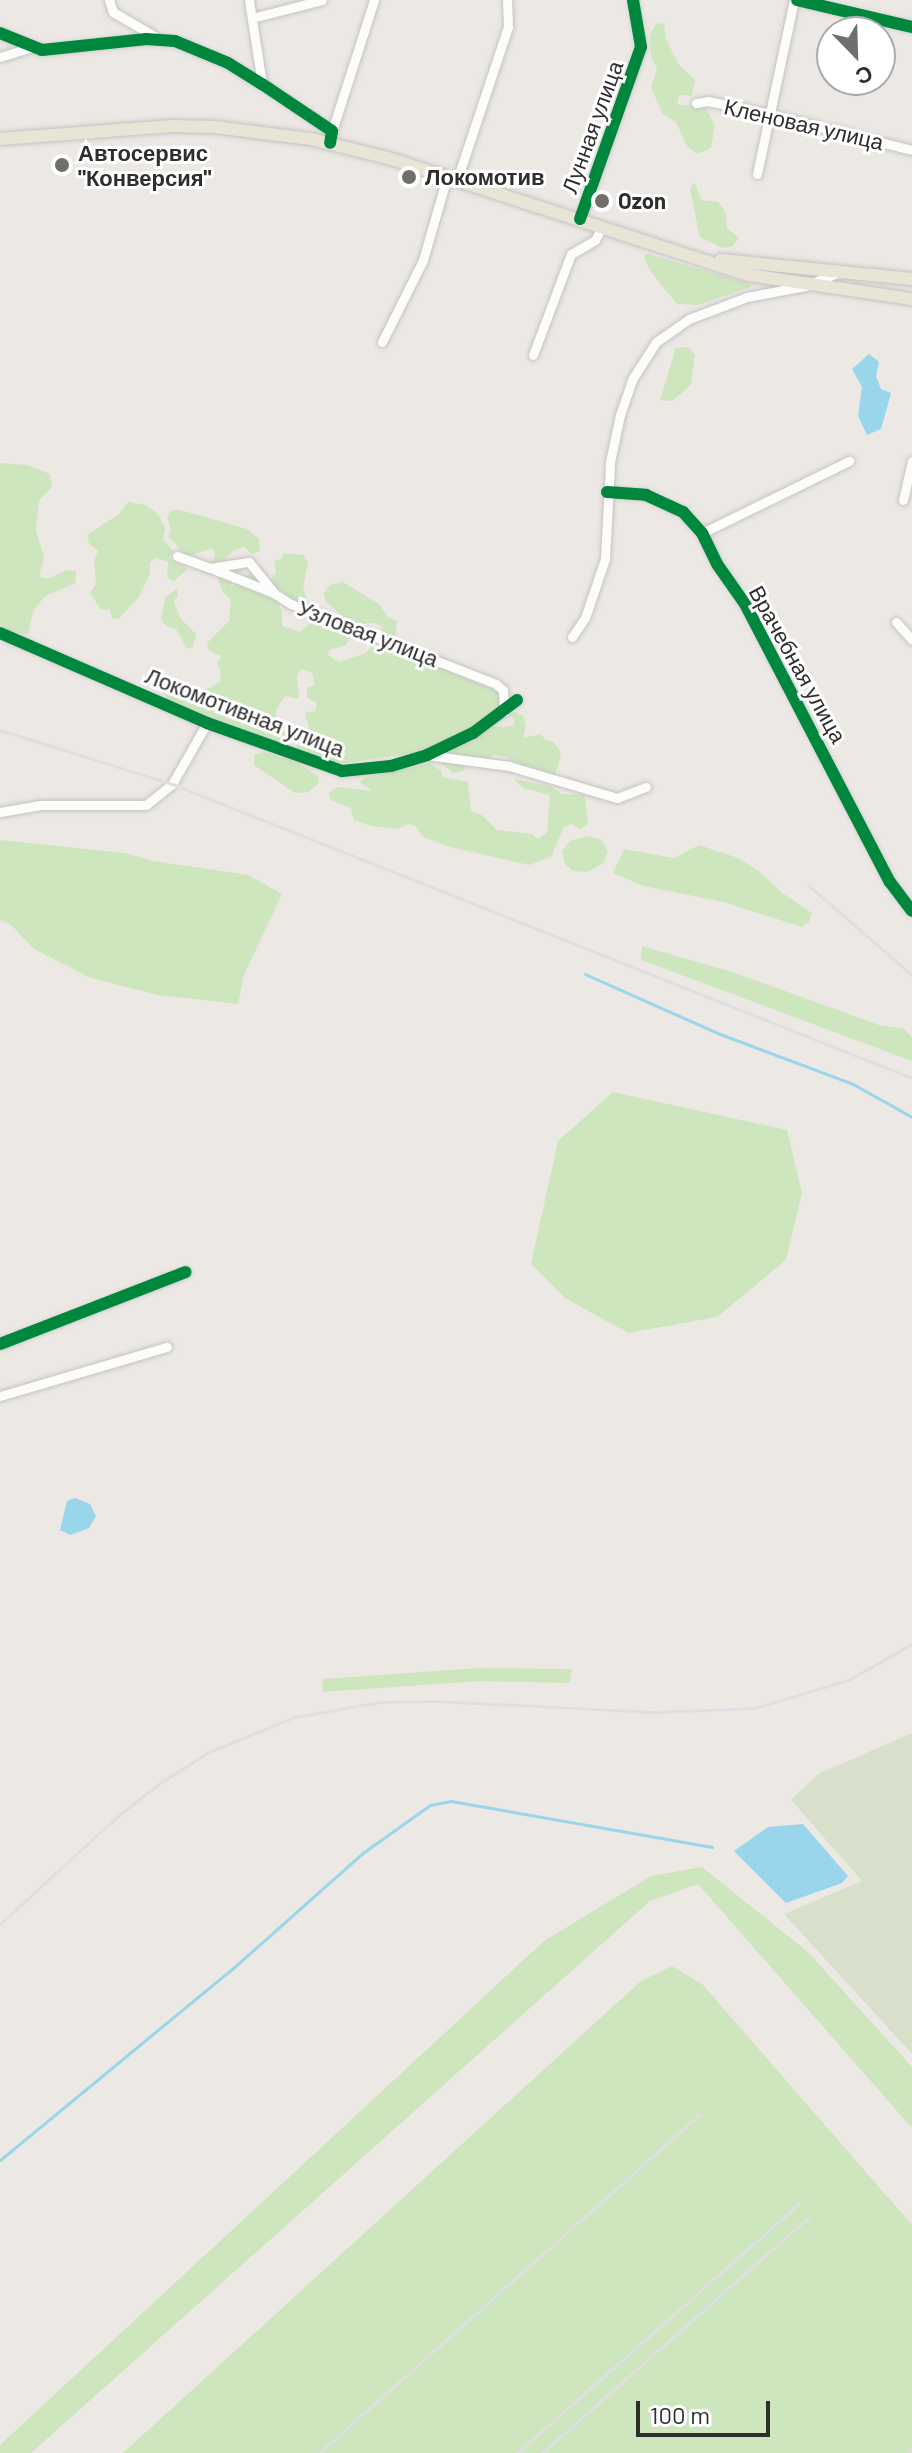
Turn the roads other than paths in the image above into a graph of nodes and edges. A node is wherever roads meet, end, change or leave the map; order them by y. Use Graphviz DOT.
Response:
graph roads {
  1 [pos="109,0"];
  2 [pos="249,0"];
  3 [pos="322,0"];
  4 [pos="374,0"];
  5 [pos="507,0"];
  6 [pos="633,0"];
  7 [pos="796,0"];
  8 [pos="252,18"];
  9 [pos="912,27"];
  10 [pos="0,33"];
  11 [pos="162,38"];
  12 [pos="32,47"];
  13 [pos="0,57"];
  14 [pos="262,84"];
  15 [pos="696,103"];
  16 [pos="768,114"];
  17 [pos="331,137"];
  18 [pos="0,139"];
  19 [pos="912,150"];
  20 [pos="757,174"];
  21 [pos="452,178"];
  22 [pos="580,219"];
  23 [pos="602,227"];
  24 [pos="690,256"];
  25 [pos="843,271"];
  26 [pos="912,279"];
  27 [pos="805,286"];
  28 [pos="912,299"];
  29 [pos="382,342"];
  30 [pos="533,355"];
  31 [pos="849,461"];
  32 [pos="912,461"];
  33 [pos="607,492"];
  34 [pos="903,500"];
  35 [pos="702,533"];
  36 [pos="177,556"];
  37 [pos="210,568"];
  38 [pos="275,594"];
  39 [pos="896,622"];
  40 [pos="0,633"];
  41 [pos="572,637"];
  42 [pos="912,640"];
  43 [pos="517,700"];
  44 [pos="504,712"];
  45 [pos="207,723"];
  46 [pos="427,755"];
  47 [pos="646,787"];
  48 [pos="0,812"];
  49 [pos="910,910"];
  50 [pos="186,1272"];
  51 [pos="0,1344"];
  52 [pos="167,1347"];
  53 [pos="0,1396"];
  1 -- 11 [label="street"];
  2 -- 8 [label="street"];
  3 -- 8 [label="street"];
  4 -- 17 [label="street"];
  5 -- 21 [label="street"];
  6 -- 22 [label="street, Лунная улица"];
  7 -- 9 [label="street"];
  7 -- 16 [label="street"];
  8 -- 14 [label="street"];
  10 -- 12 [label="street"];
  11 -- 12 [label="street"];
  11 -- 14 [label="street"];
  12 -- 13 [label="street"];
  14 -- 17 [label="street"];
  15 -- 16 [label="street, Кленовая улица"];
  16 -- 19 [label="street, Кленовая улица"];
  16 -- 20 [label="street"];
  17 -- 18 [label="main road"];
  17 -- 21 [label="main road"];
  21 -- 22 [label="main road"];
  21 -- 29 [label="street"];
  22 -- 23 [label="main road"];
  23 -- 24 [label="main road"];
  23 -- 30 [label="street"];
  24 -- 25 [label="main road"];
  24 -- 27 [label="main road"];
  25 -- 26 [label="main road"];
  25 -- 27 [label="street"];
  27 -- 28 [label="main road"];
  27 -- 33 [label="street"];
  31 -- 35 [label="street"];
  32 -- 34 [label="street"];
  33 -- 35 [label="street, Врачебная улица"];
  33 -- 41 [label="street"];
  35 -- 49 [label="street, Врачебная улица"];
  36 -- 37 [label="street, Узловая улица"];
  37 -- 38 [label="street"];
  37 -- 38 [label="street, Узловая улица"];
  38 -- 44 [label="street, Узловая улица"];
  39 -- 42 [label="street"];
  40 -- 45 [label="street, Локомотивная улица"];
  43 -- 44 [label="street, Локомотивная улица"];
  44 -- 46 [label="street, Локомотивная улица"];
  45 -- 46 [label="street, Локомотивная улица"];
  45 -- 48 [label="street"];
  46 -- 47 [label="street"];
  50 -- 51 [label="street"];
  52 -- 53 [label="street"];
}
